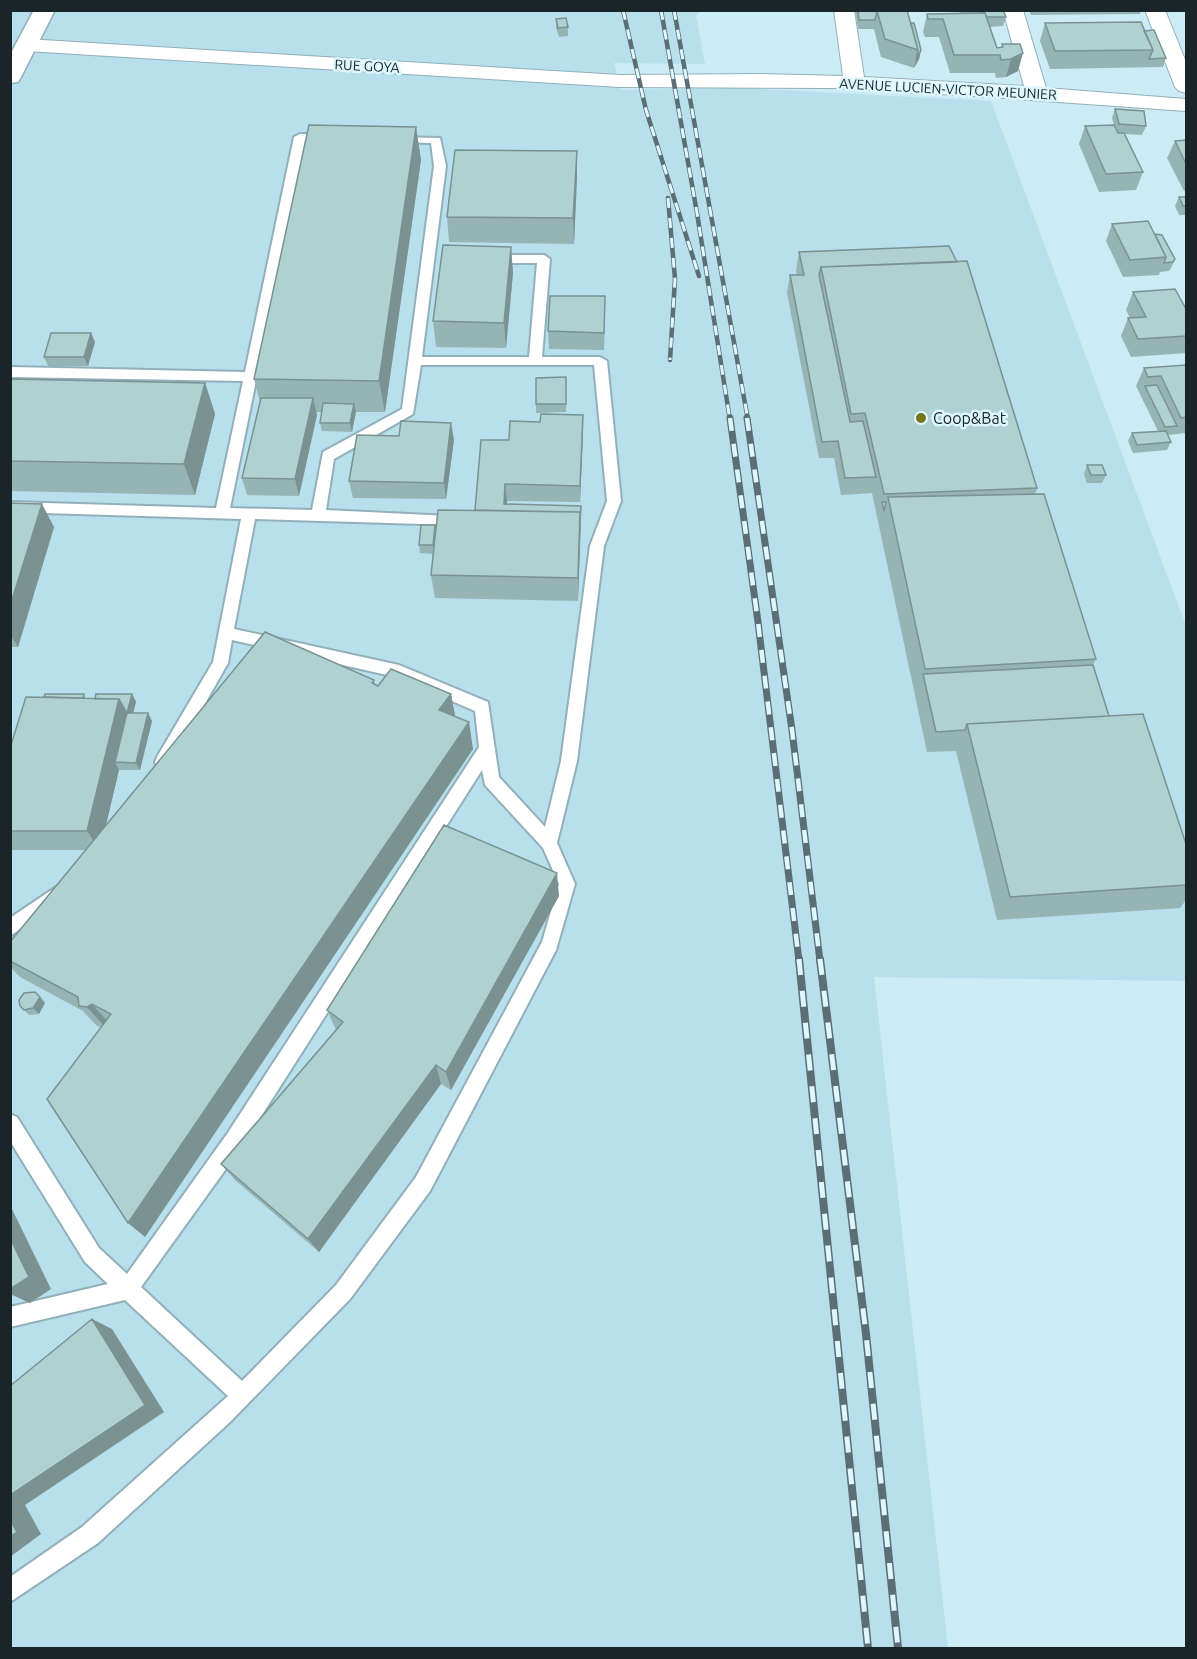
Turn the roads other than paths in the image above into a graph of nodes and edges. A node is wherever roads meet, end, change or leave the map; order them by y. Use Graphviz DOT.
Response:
graph roads {
  1 [pos="45,10"];
  2 [pos="844,10"];
  3 [pos="1013,10"];
  4 [pos="1155,10"];
  5 [pos="26,45"];
  6 [pos="10,78"];
  7 [pos="709,78"];
  8 [pos="854,83"];
  9 [pos="1186,87"];
  10 [pos="1037,93"];
  11 [pos="1186,105"];
  12 [pos="345,138"];
  13 [pos="379,139"];
  14 [pos="474,259"];
  15 [pos="415,361"];
  16 [pos="535,361"];
  17 [pos="10,372"];
  18 [pos="250,377"];
  19 [pos="10,507"];
  20 [pos="222,514"];
  21 [pos="249,514"];
  22 [pos="318,515"];
  23 [pos="450,521"];
  24 [pos="225,633"];
  25 [pos="487,748"];
  26 [pos="157,772"];
  27 [pos="549,843"];
  28 [pos="65,888"];
  29 [pos="10,928"];
  30 [pos="10,1123"];
  31 [pos="128,1289"];
  32 [pos="10,1317"];
  33 [pos="242,1395"];
  34 [pos="10,1591"];
  1 -- 5 [label="street"];
  2 -- 8 [label="street"];
  3 -- 10 [label="street"];
  4 -- 9 [label="street"];
  5 -- 6 [label="street"];
  5 -- 7 [label="street, RUE GOYA"];
  7 -- 8 [label="street, AVENUE LUCIEN-VICTOR MEUNIER"];
  8 -- 10 [label="street, AVENUE LUCIEN-VICTOR MEUNIER"];
  10 -- 11 [label="street, AVENUE LUCIEN-VICTOR MEUNIER"];
  12 -- 18 [label="lane"];
  13 -- 15 [label="lane"];
  14 -- 16 [label="lane"];
  15 -- 16 [label="lane"];
  15 -- 22 [label="lane"];
  16 -- 27 [label="lane"];
  17 -- 18 [label="lane"];
  18 -- 20 [label="lane"];
  19 -- 20 [label="lane"];
  20 -- 21 [label="lane"];
  21 -- 22 [label="lane"];
  21 -- 24 [label="lane"];
  22 -- 23 [label="lane"];
  24 -- 25 [label="lane"];
  24 -- 26 [label="lane"];
  25 -- 27 [label="lane"];
  25 -- 31 [label="lane"];
  27 -- 33 [label="lane"];
  28 -- 29 [label="lane"];
  30 -- 31 [label="lane"];
  31 -- 32 [label="lane"];
  31 -- 33 [label="lane"];
  33 -- 34 [label="lane"];
}
